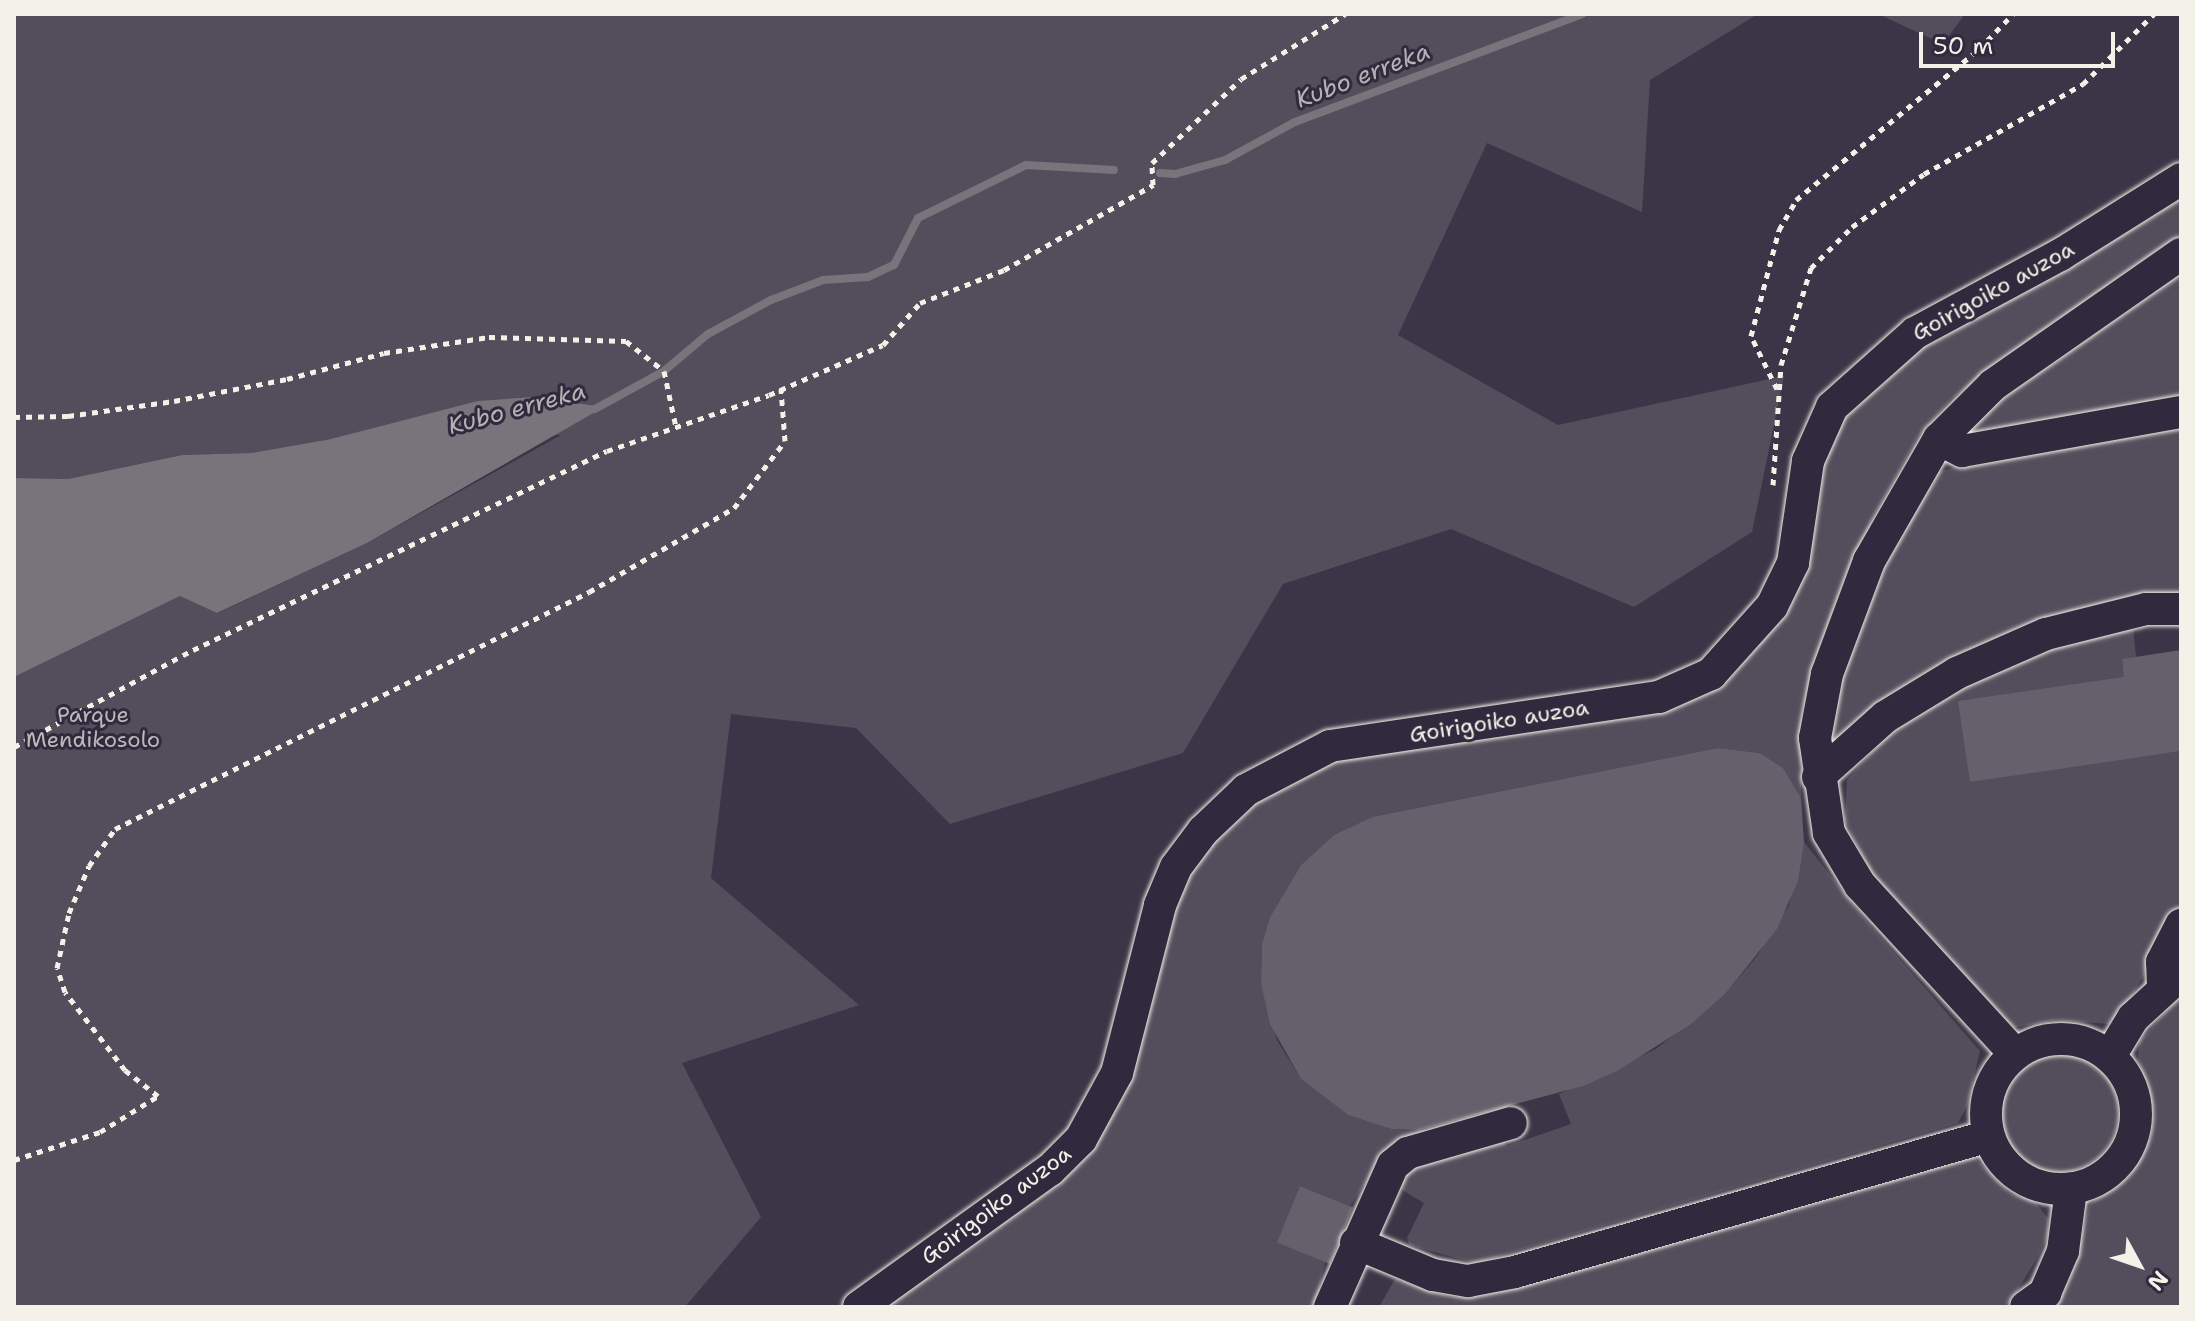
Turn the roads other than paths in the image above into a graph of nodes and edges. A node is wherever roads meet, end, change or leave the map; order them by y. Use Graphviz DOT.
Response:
graph roads {
  1 [pos="2181,179"];
  2 [pos="2181,254"];
  3 [pos="2181,412"];
  4 [pos="1939,439"];
  5 [pos="2181,609"];
  6 [pos="1818,777"];
  7 [pos="2181,925"];
  8 [pos="2172,981"];
  9 [pos="2015,1054"];
  10 [pos="2110,1056"];
  11 [pos="1511,1123"];
  12 [pos="1989,1136"];
  13 [pos="2071,1189"];
  14 [pos="1356,1243"];
  15 [pos="859,1307"];
  16 [pos="1330,1307"];
  17 [pos="2026,1307"];
  1 -- 15 [label="street, Goirigoiko auzoa"];
  2 -- 4 [label="street"];
  3 -- 4 [label="street"];
  4 -- 6 [label="street"];
  5 -- 6 [label="street"];
  6 -- 9 [label="street"];
  7 -- 8 [label="street"];
  8 -- 10 [label="street"];
  9 -- 10 [label="street"];
  9 -- 12 [label="street"];
  10 -- 13 [label="street"];
  11 -- 14 [label="street"];
  12 -- 13 [label="street"];
  12 -- 14 [label="street"];
  13 -- 17 [label="street"];
  14 -- 16 [label="street"];
}
